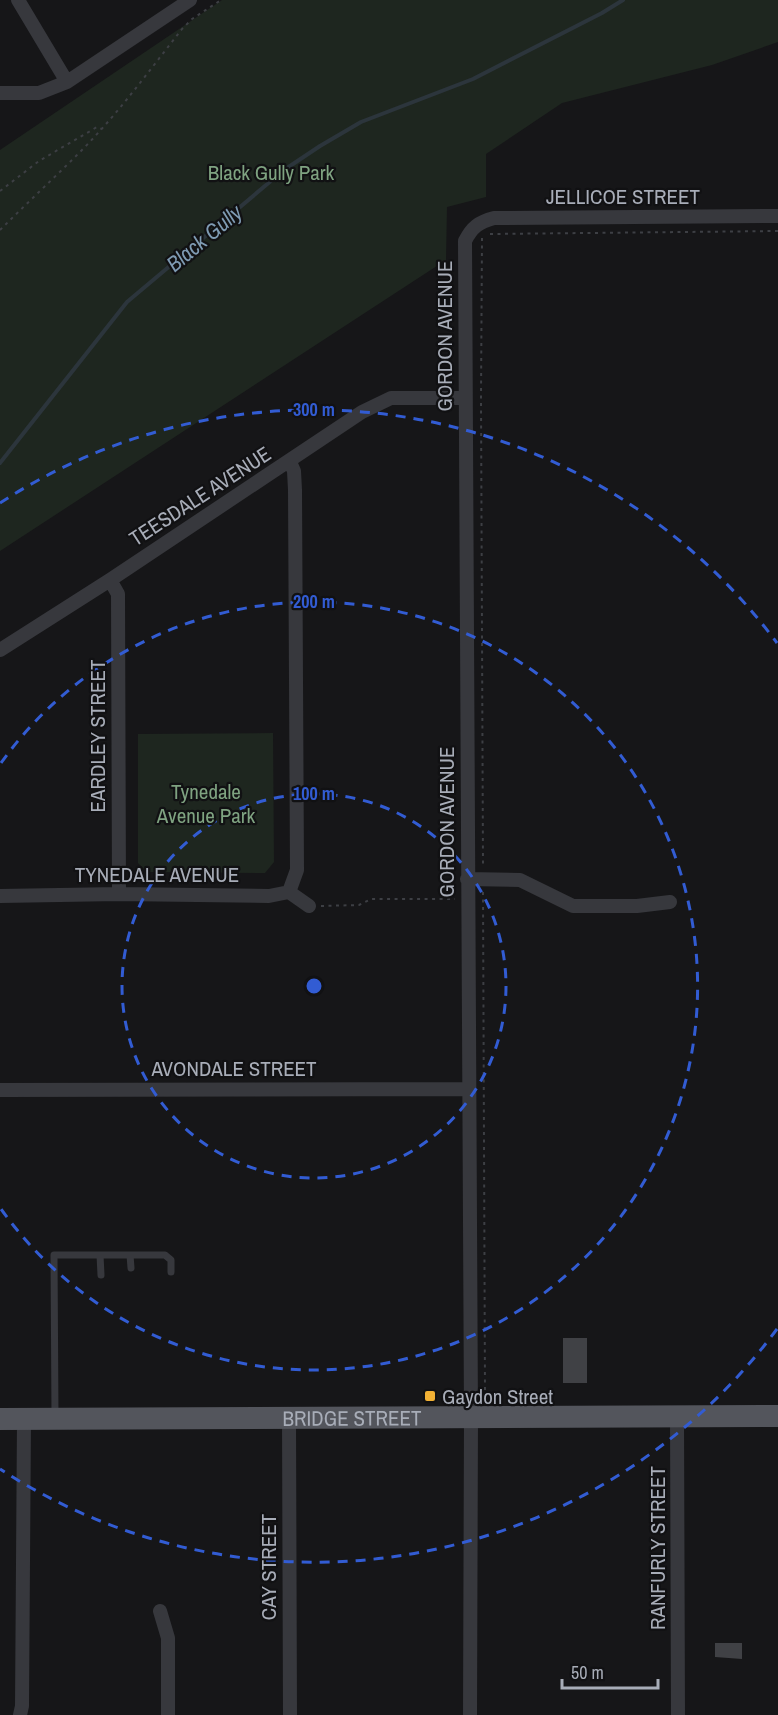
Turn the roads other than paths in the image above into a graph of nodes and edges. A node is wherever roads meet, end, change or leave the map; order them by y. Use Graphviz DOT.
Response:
graph roads {
  1 [pos="18,0"];
  2 [pos="190,0"];
  3 [pos="67,82"];
  4 [pos="0,93"];
  5 [pos="778,216"];
  6 [pos="471,229"];
  7 [pos="465,398"];
  8 [pos="290,462"];
  9 [pos="110,580"];
  10 [pos="0,650"];
  11 [pos="467,879"];
  12 [pos="290,892"];
  13 [pos="119,894"];
  14 [pos="0,896"];
  15 [pos="670,902"];
  16 [pos="309,906"];
  17 [pos="468,1089"];
  18 [pos="0,1090"];
  19 [pos="100,1255"];
  20 [pos="130,1256"];
  21 [pos="131,1268"];
  22 [pos="171,1272"];
  23 [pos="101,1275"];
  24 [pos="677,1416"];
  25 [pos="778,1416"];
  26 [pos="471,1417"];
  27 [pos="55,1418"];
  28 [pos="0,1419"];
  29 [pos="24,1419"];
  30 [pos="289,1419"];
  31 [pos="160,1611"];
  32 [pos="20,1715"];
  33 [pos="168,1715"];
  34 [pos="290,1715"];
  35 [pos="470,1715"];
  36 [pos="678,1715"];
  1 -- 3 [label="street"];
  2 -- 3 [label="street"];
  3 -- 4 [label="street"];
  5 -- 6 [label="street, JELLICOE STREET"];
  6 -- 7 [label="street, GORDON AVENUE"];
  7 -- 8 [label="street, TEESDALE AVENUE"];
  7 -- 11 [label="street, GORDON AVENUE"];
  8 -- 9 [label="street, TEESDALE AVENUE"];
  8 -- 12 [label="street"];
  9 -- 10 [label="street, TEESDALE AVENUE"];
  9 -- 13 [label="street, EARDLEY STREET"];
  11 -- 15 [label="street"];
  11 -- 17 [label="street, GORDON AVENUE"];
  12 -- 13 [label="street, TYNEDALE AVENUE"];
  12 -- 16 [label="street"];
  13 -- 14 [label="street, TYNEDALE AVENUE"];
  17 -- 18 [label="street, AVONDALE STREET"];
  17 -- 26 [label="street, GORDON AVENUE"];
  19 -- 20 [label="lane"];
  19 -- 23 [label="lane"];
  19 -- 27 [label="lane"];
  20 -- 21 [label="lane"];
  20 -- 22 [label="lane"];
  24 -- 25 [label="main road, BRIDGE STREET"];
  24 -- 26 [label="main road, BRIDGE STREET"];
  24 -- 36 [label="street, RANFURLY STREET"];
  26 -- 30 [label="main road, BRIDGE STREET"];
  26 -- 35 [label="street"];
  27 -- 29 [label="main road, BRIDGE STREET"];
  27 -- 30 [label="main road, BRIDGE STREET"];
  28 -- 29 [label="main road, BRIDGE STREET"];
  29 -- 32 [label="street"];
  30 -- 34 [label="street, CAY STREET"];
  31 -- 33 [label="street"];
}
